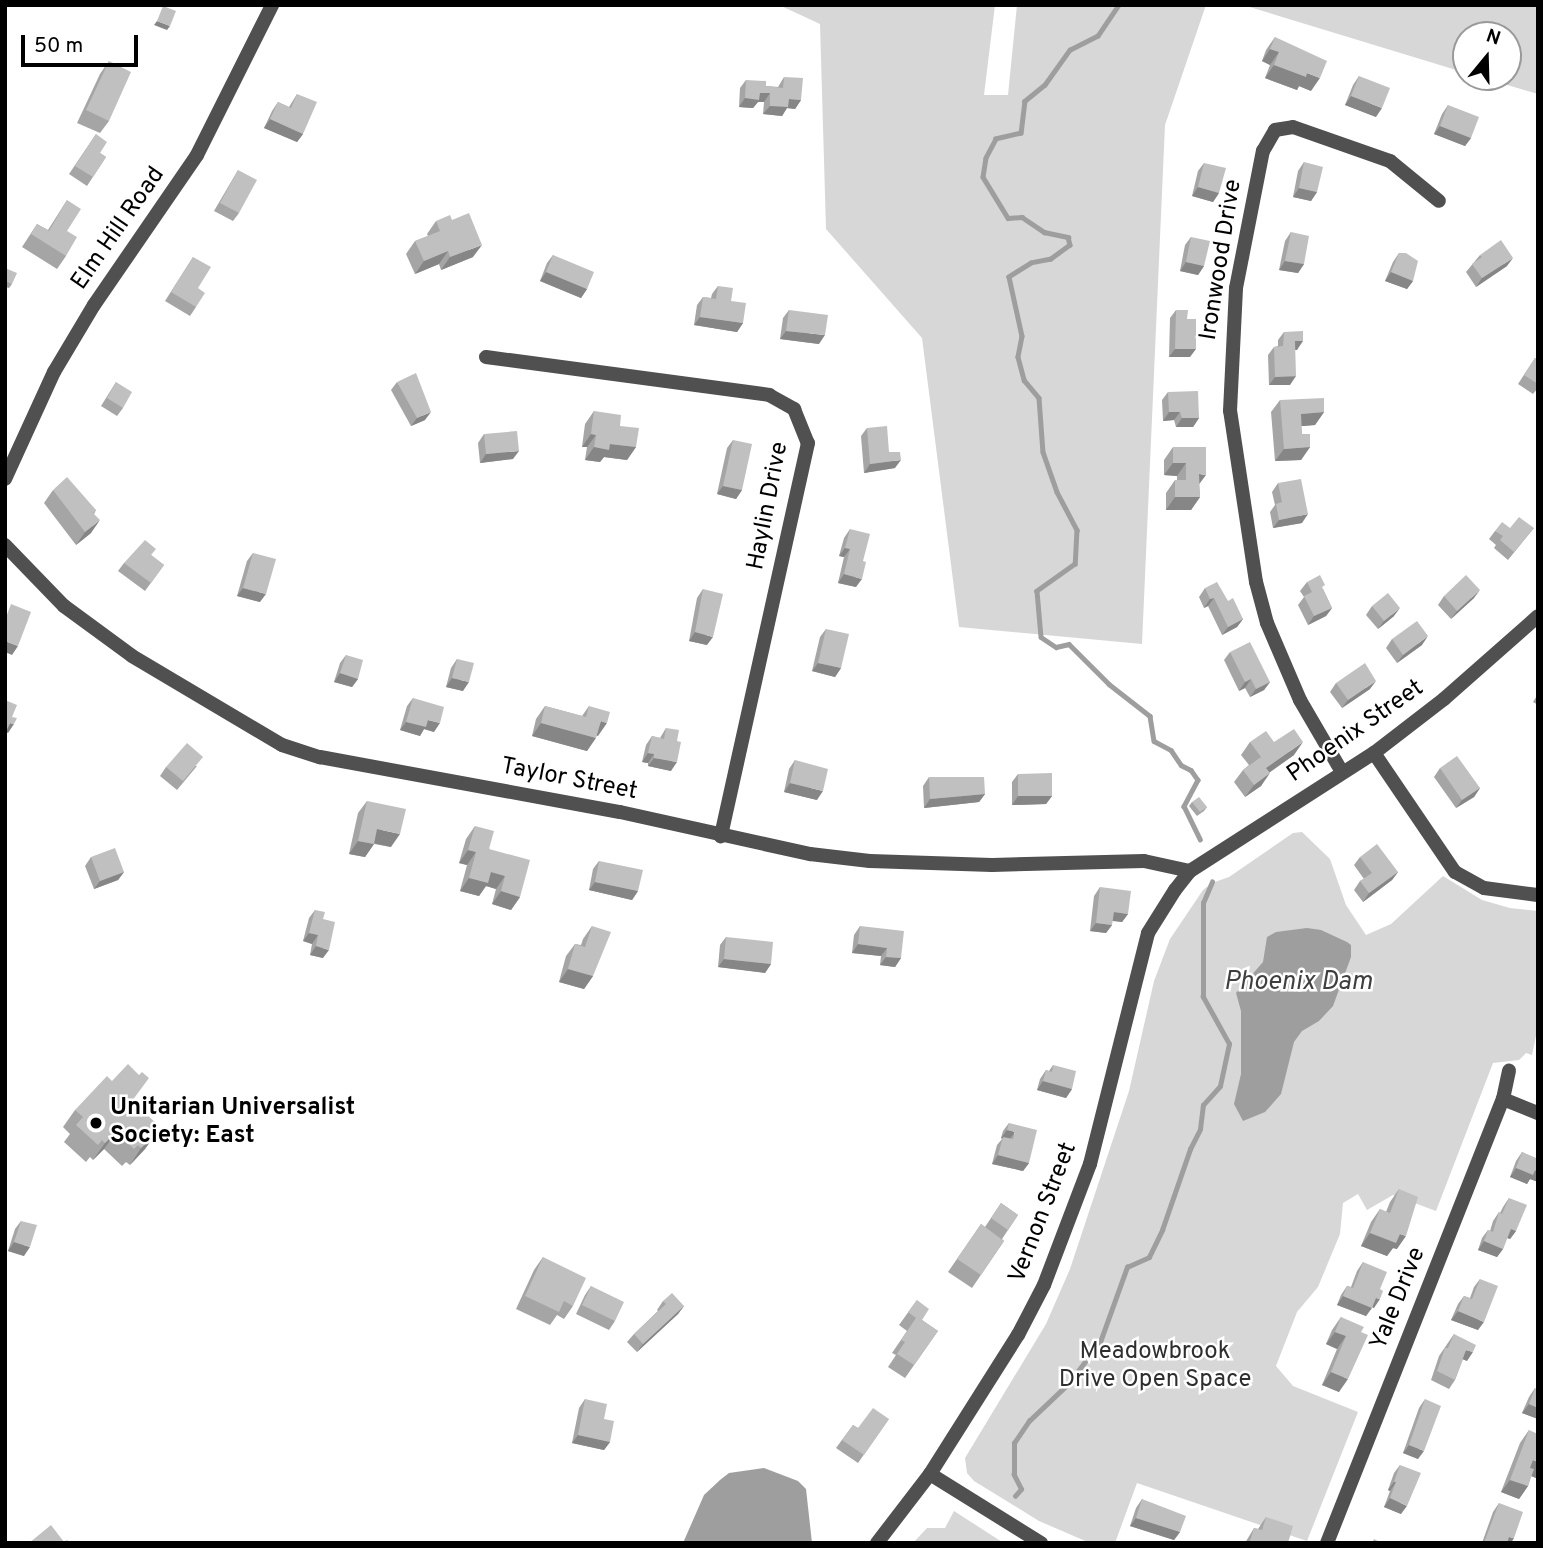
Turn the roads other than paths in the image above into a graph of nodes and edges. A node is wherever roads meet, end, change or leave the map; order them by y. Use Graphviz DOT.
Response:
graph roads {
  1 [pos="272,5"];
  2 [pos="1438,201"];
  3 [pos="486,357"];
  4 [pos="5,479"];
  5 [pos="5,545"];
  6 [pos="1538,616"];
  7 [pos="1374,753"];
  8 [pos="1342,772"];
  9 [pos="721,837"];
  10 [pos="1190,871"];
  11 [pos="1538,895"];
  12 [pos="1508,1071"];
  13 [pos="1503,1099"];
  14 [pos="1538,1113"];
  15 [pos="930,1475"];
  16 [pos="877,1543"];
  17 [pos="1041,1543"];
  18 [pos="1327,1543"];
  1 -- 4 [label="street, Elm Hill Road"];
  2 -- 8 [label="street, Ironwood Drive"];
  3 -- 9 [label="street, Haylin Drive"];
  5 -- 9 [label="street, Taylor Street"];
  6 -- 7 [label="street, Phoenix Street"];
  7 -- 8 [label="street, Phoenix Street"];
  7 -- 11 [label="street"];
  8 -- 10 [label="street, Phoenix Street"];
  9 -- 10 [label="street, Taylor Street"];
  10 -- 15 [label="street, Vernon Street"];
  12 -- 13 [label="street, Yale Drive"];
  13 -- 14 [label="street"];
  13 -- 18 [label="street, Yale Drive"];
  15 -- 16 [label="street, Vernon Street"];
  15 -- 17 [label="street"];
}
